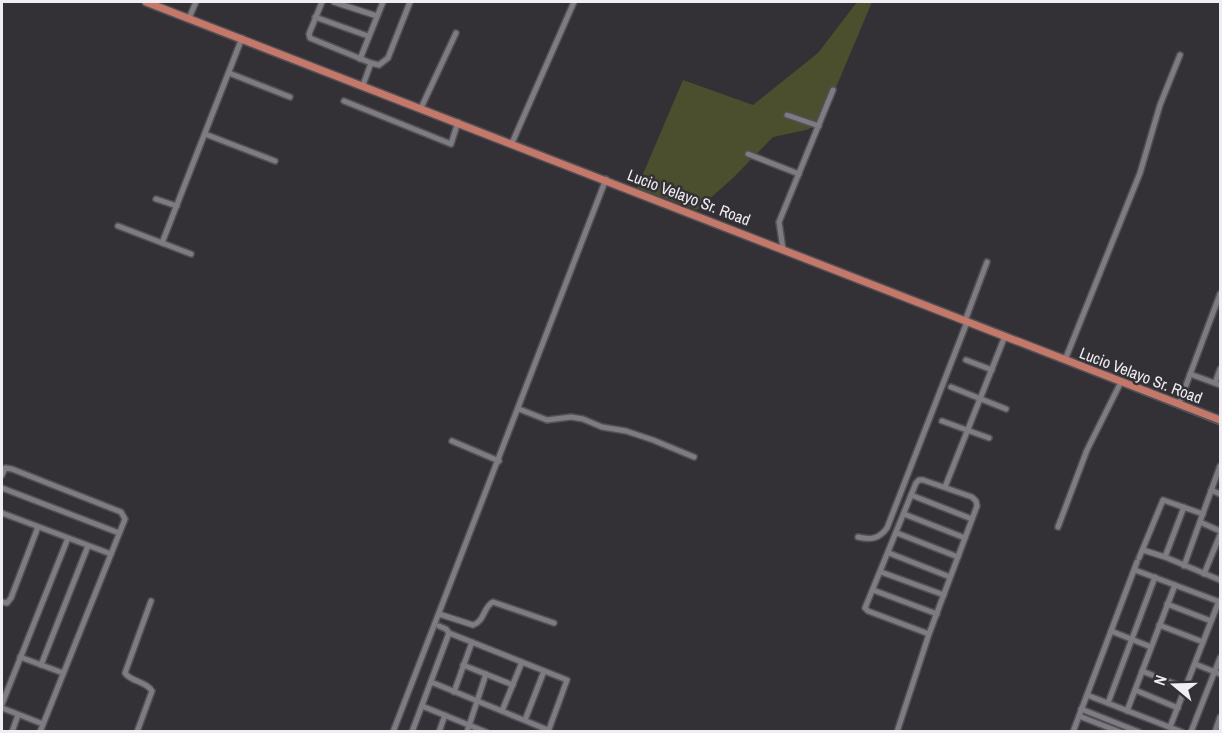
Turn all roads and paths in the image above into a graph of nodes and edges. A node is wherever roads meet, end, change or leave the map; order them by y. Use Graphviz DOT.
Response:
graph roads {
  1 [pos="146,2"];
  2 [pos="196,2"];
  3 [pos="322,2"];
  4 [pos="334,2"];
  5 [pos="383,2"];
  6 [pos="407,2"];
  7 [pos="574,2"];
  8 [pos="377,16"];
  9 [pos="315,17"];
  10 [pos="189,18"];
  11 [pos="456,33"];
  12 [pos="368,36"];
  13 [pos="242,38"];
  14 [pos="1180,55"];
  15 [pos="360,59"];
  16 [pos="371,63"];
  17 [pos="229,73"];
  18 [pos="363,85"];
  19 [pos="833,90"];
  20 [pos="290,98"];
  21 [pos="344,101"];
  22 [pos="421,108"];
  23 [pos="788,115"];
  24 [pos="459,122"];
  25 [pos="819,126"];
  26 [pos="205,134"];
  27 [pos="512,143"];
  28 [pos="748,154"];
  29 [pos="275,161"];
  30 [pos="799,174"];
  31 [pos="606,179"];
  32 [pos="156,199"];
  33 [pos="177,206"];
  34 [pos="118,226"];
  35 [pos="162,243"];
  36 [pos="783,249"];
  37 [pos="191,254"];
  38 [pos="987,262"];
  39 [pos="1221,294"];
  40 [pos="966,323"];
  41 [pos="1004,338"];
  42 [pos="966,360"];
  43 [pos="1065,360"];
  44 [pos="1221,369"];
  45 [pos="992,370"];
  46 [pos="1190,374"];
  47 [pos="1121,382"];
  48 [pos="1218,384"];
  49 [pos="951,387"];
  50 [pos="981,399"];
  51 [pos="1179,404"];
  52 [pos="519,409"];
  53 [pos="1006,409"];
  54 [pos="1221,420"];
  55 [pos="942,421"];
  56 [pos="968,430"];
  57 [pos="989,438"];
  58 [pos="452,441"];
  59 [pos="694,457"];
  60 [pos="499,461"];
  61 [pos="1221,466"];
  62 [pos="2,475"];
  63 [pos="945,487"];
  64 [pos="2,488"];
  65 [pos="1211,490"];
  66 [pos="1221,494"];
  67 [pos="911,495"];
  68 [pos="1184,507"];
  69 [pos="2,513"];
  70 [pos="904,514"];
  71 [pos="1203,514"];
  72 [pos="972,519"];
  73 [pos="1200,522"];
  74 [pos="38,527"];
  75 [pos="1058,527"];
  76 [pos="119,533"];
  77 [pos="897,533"];
  78 [pos="1221,533"];
  79 [pos="858,537"];
  80 [pos="68,538"];
  81 [pos="965,538"];
  82 [pos="88,546"];
  83 [pos="1143,550"];
  84 [pos="889,553"];
  85 [pos="111,554"];
  86 [pos="958,556"];
  87 [pos="1165,557"];
  88 [pos="1184,566"];
  89 [pos="1135,570"];
  90 [pos="881,572"];
  91 [pos="1204,574"];
  92 [pos="950,577"];
  93 [pos="1155,577"];
  94 [pos="1221,580"];
  95 [pos="1175,585"];
  96 [pos="873,591"];
  97 [pos="944,595"];
  98 [pos="152,601"];
  99 [pos="2,602"];
  100 [pos="1220,602"];
  101 [pos="1167,604"];
  102 [pos="439,614"];
  103 [pos="937,614"];
  104 [pos="1211,621"];
  105 [pos="554,623"];
  106 [pos="1159,625"];
  107 [pos="440,626"];
  108 [pos="1111,631"];
  109 [pos="449,633"];
  110 [pos="929,634"];
  111 [pos="1132,639"];
  112 [pos="472,642"];
  113 [pos="1203,642"];
  114 [pos="1151,647"];
  115 [pos="20,657"];
  116 [pos="1221,658"];
  117 [pos="522,662"];
  118 [pos="1195,664"];
  119 [pos="41,665"];
  120 [pos="463,666"];
  121 [pos="544,671"];
  122 [pos="1142,671"];
  123 [pos="1218,673"];
  124 [pos="63,674"];
  125 [pos="486,674"];
  126 [pos="431,682"];
  127 [pos="513,685"];
  128 [pos="1185,688"];
  129 [pos="1135,690"];
  130 [pos="454,692"];
  131 [pos="1087,695"];
  132 [pos="477,701"];
  133 [pos="1108,703"];
  134 [pos="2,706"];
  135 [pos="422,706"];
  136 [pos="1178,708"];
  137 [pos="502,711"];
  138 [pos="1127,711"];
  139 [pos="1080,712"];
  140 [pos="18,715"];
  141 [pos="445,715"];
  142 [pos="1221,717"];
  143 [pos="525,720"];
  144 [pos="43,724"];
  145 [pos="1100,724"];
  146 [pos="470,725"];
  147 [pos="1170,727"];
  148 [pos="548,731"];
  149 [pos="12,732"];
  150 [pos="40,732"];
  151 [pos="137,732"];
  152 [pos="393,732"];
  153 [pos="412,732"];
  154 [pos="439,732"];
  155 [pos="467,732"];
  156 [pos="486,732"];
  157 [pos="897,732"];
  158 [pos="1073,732"];
  159 [pos="1097,732"];
  160 [pos="1120,732"];
  161 [pos="1139,732"];
  162 [pos="1182,732"];
  163 [pos="1191,732"];
  164 [pos="1215,732"];
  1 -- 10 [label="main road, Lucio Velayo Sr. Road"];
  2 -- 10 [label="street"];
  3 -- 9 [label="street"];
  4 -- 8 [label="street"];
  5 -- 8 [label="street"];
  6 -- 16 [label="street"];
  7 -- 27 [label="street"];
  8 -- 12 [label="street"];
  9 -- 12 [label="street"];
  9 -- 15 [label="street"];
  10 -- 13 [label="main road, Lucio Velayo Sr. Road"];
  11 -- 22 [label="street"];
  12 -- 15 [label="street"];
  13 -- 17 [label="street"];
  13 -- 18 [label="main road, Lucio Velayo Sr. Road"];
  14 -- 43 [label="street"];
  15 -- 16 [label="street"];
  16 -- 18 [label="street"];
  17 -- 20 [label="street"];
  17 -- 26 [label="street"];
  18 -- 22 [label="main road, Lucio Velayo Sr. Road"];
  19 -- 25 [label="street"];
  21 -- 24 [label="street"];
  22 -- 24 [label="main road, Lucio Velayo Sr. Road"];
  23 -- 25 [label="street"];
  24 -- 27 [label="main road, Lucio Velayo Sr. Road"];
  25 -- 30 [label="street"];
  26 -- 29 [label="street"];
  26 -- 33 [label="street"];
  27 -- 31 [label="main road, Lucio Velayo Sr. Road"];
  28 -- 30 [label="street"];
  30 -- 36 [label="street"];
  31 -- 36 [label="main road, Lucio Velayo Sr. Road"];
  31 -- 52 [label="street"];
  32 -- 33 [label="street"];
  33 -- 35 [label="street"];
  34 -- 35 [label="street"];
  35 -- 37 [label="street"];
  36 -- 40 [label="main road, Lucio Velayo Sr. Road"];
  38 -- 40 [label="street"];
  39 -- 46 [label="street"];
  40 -- 41 [label="main road, Lucio Velayo Sr. Road"];
  40 -- 79 [label="street"];
  41 -- 43 [label="main road, Lucio Velayo Sr. Road"];
  41 -- 45 [label="street"];
  42 -- 45 [label="street"];
  43 -- 47 [label="main road, Lucio Velayo Sr. Road"];
  44 -- 48 [label="street"];
  45 -- 50 [label="street"];
  46 -- 48 [label="street"];
  46 -- 51 [label="street"];
  47 -- 51 [label="main road, Lucio Velayo Sr. Road"];
  47 -- 75 [label="street"];
  49 -- 50 [label="street"];
  50 -- 53 [label="street"];
  50 -- 56 [label="street"];
  51 -- 54 [label="main road, Lucio Velayo Sr. Road"];
  52 -- 59 [label="street"];
  52 -- 60 [label="street"];
  55 -- 56 [label="street"];
  56 -- 57 [label="street"];
  56 -- 63 [label="street"];
  58 -- 60 [label="street"];
  60 -- 102 [label="street"];
  61 -- 65 [label="street"];
  62 -- 76 [label="street"];
  63 -- 67 [label="street"];
  63 -- 72 [label="street"];
  64 -- 76 [label="street"];
  65 -- 66 [label="street"];
  65 -- 71 [label="street"];
  67 -- 70 [label="street"];
  67 -- 72 [label="street"];
  68 -- 71 [label="street"];
  68 -- 83 [label="street"];
  68 -- 87 [label="street"];
  69 -- 74 [label="street"];
  70 -- 77 [label="street"];
  70 -- 81 [label="street"];
  71 -- 73 [label="street"];
  72 -- 81 [label="street"];
  73 -- 78 [label="street"];
  73 -- 88 [label="street"];
  74 -- 80 [label="street"];
  74 -- 99 [label="street"];
  76 -- 85 [label="street"];
  77 -- 84 [label="street"];
  77 -- 86 [label="street"];
  78 -- 91 [label="street"];
  80 -- 82 [label="street"];
  80 -- 115 [label="street"];
  81 -- 86 [label="street"];
  82 -- 85 [label="street"];
  82 -- 119 [label="street"];
  83 -- 87 [label="street"];
  83 -- 89 [label="street"];
  84 -- 90 [label="street"];
  84 -- 92 [label="street"];
  85 -- 124 [label="street"];
  86 -- 92 [label="street"];
  87 -- 88 [label="street"];
  88 -- 91 [label="street"];
  89 -- 93 [label="street"];
  89 -- 108 [label="street"];
  90 -- 96 [label="street"];
  90 -- 97 [label="street"];
  91 -- 94 [label="street"];
  92 -- 97 [label="street"];
  93 -- 95 [label="street"];
  93 -- 111 [label="street"];
  95 -- 100 [label="street"];
  95 -- 101 [label="street"];
  96 -- 103 [label="street"];
  96 -- 110 [label="street"];
  97 -- 103 [label="street"];
  98 -- 151 [label="street"];
  100 -- 104 [label="street"];
  101 -- 104 [label="street"];
  101 -- 106 [label="street"];
  102 -- 105 [label="street"];
  102 -- 152 [label="street"];
  103 -- 110 [label="street"];
  104 -- 113 [label="street"];
  106 -- 113 [label="street"];
  106 -- 114 [label="street"];
  107 -- 109 [label="street"];
  108 -- 111 [label="street"];
  108 -- 131 [label="street"];
  109 -- 112 [label="street"];
  109 -- 126 [label="street"];
  110 -- 157 [label="street"];
  111 -- 114 [label="street"];
  111 -- 133 [label="street"];
  112 -- 117 [label="street"];
  112 -- 120 [label="street"];
  113 -- 118 [label="street"];
  114 -- 122 [label="street"];
  115 -- 119 [label="street"];
  115 -- 134 [label="street"];
  116 -- 123 [label="street"];
  117 -- 121 [label="street"];
  117 -- 127 [label="street"];
  118 -- 123 [label="street"];
  118 -- 128 [label="street"];
  119 -- 124 [label="street"];
  120 -- 125 [label="street"];
  120 -- 130 [label="street"];
  121 -- 143 [label="street"];
  121 -- 148 [label="street"];
  122 -- 128 [label="street"];
  122 -- 129 [label="street"];
  123 -- 163 [label="street"];
  124 -- 144 [label="street"];
  125 -- 127 [label="street"];
  125 -- 132 [label="street"];
  126 -- 130 [label="street"];
  126 -- 135 [label="street"];
  127 -- 137 [label="street"];
  128 -- 136 [label="street"];
  129 -- 136 [label="street"];
  129 -- 138 [label="street"];
  130 -- 132 [label="street"];
  131 -- 133 [label="street"];
  131 -- 139 [label="street"];
  132 -- 137 [label="street"];
  132 -- 146 [label="street"];
  133 -- 138 [label="street"];
  134 -- 140 [label="street"];
  135 -- 141 [label="street"];
  135 -- 153 [label="street"];
  136 -- 147 [label="street"];
  137 -- 143 [label="street"];
  138 -- 147 [label="street"];
  139 -- 145 [label="street"];
  139 -- 158 [label="street"];
  139 -- 161 [label="street"];
  140 -- 144 [label="street"];
  140 -- 149 [label="street"];
  141 -- 146 [label="street"];
  141 -- 154 [label="street"];
  142 -- 164 [label="street"];
  143 -- 148 [label="street"];
  144 -- 150 [label="street"];
  145 -- 159 [label="street"];
  145 -- 160 [label="street"];
  146 -- 155 [label="street"];
  146 -- 156 [label="street"];
  147 -- 162 [label="street"];
}
